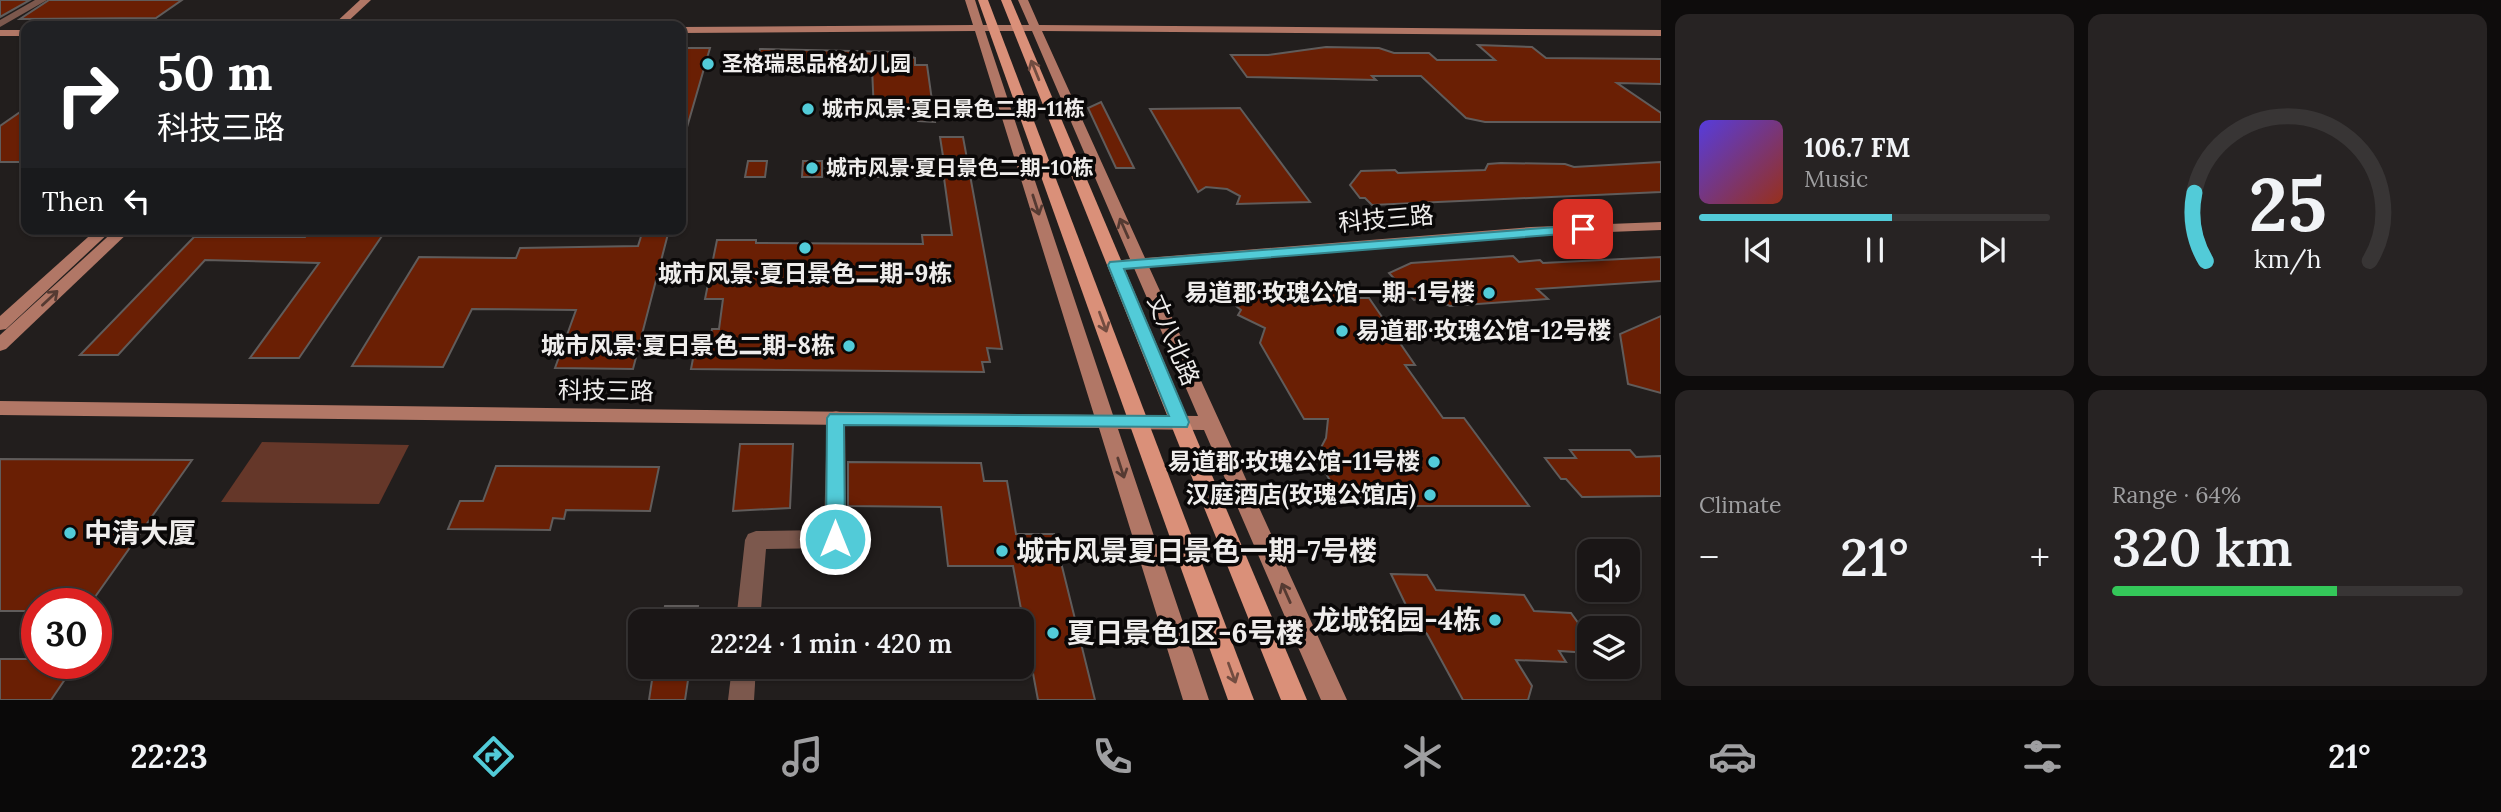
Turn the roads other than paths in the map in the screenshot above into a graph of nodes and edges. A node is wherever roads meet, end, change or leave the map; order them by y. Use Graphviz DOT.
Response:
graph roads {
  1 [pos="42,0"];
  2 [pos="366,0"];
  3 [pos="970,0"];
  4 [pos="983,0"];
  5 [pos="1006,0"];
  6 [pos="1023,0"];
  7 [pos="343,21"];
  8 [pos="0,24"];
  9 [pos="987,31"];
  10 [pos="1028,31"];
  11 [pos="686,33"];
  12 [pos="1661,33"];
  13 [pos="0,35"];
  14 [pos="21,35"];
  15 [pos="1661,38"];
  16 [pos="1661,226"];
  17 [pos="99,235"];
  18 [pos="119,235"];
  19 [pos="1140,263"];
  20 [pos="1115,265"];
  21 [pos="0,325"];
  22 [pos="0,345"];
  23 [pos="0,408"];
  24 [pos="836,418"];
  25 [pos="1106,422"];
  26 [pos="1141,422"];
  27 [pos="1181,422"];
  28 [pos="1211,423"];
  29 [pos="749,609"];
  30 [pos="743,679"];
  31 [pos="741,700"];
  32 [pos="1196,700"];
  33 [pos="1241,700"];
  34 [pos="1294,700"];
  35 [pos="1334,700"];
  1 -- 8 [label="street"];
  2 -- 7 [label="street"];
  3 -- 9 [label="street"];
  4 -- 9 [label="main road"];
  5 -- 10 [label="main road, 丈八北路"];
  6 -- 10 [label="street"];
  9 -- 10 [label="street"];
  9 -- 11 [label="street"];
  9 -- 25 [label="street, one-way"];
  9 -- 26 [label="main road, one-way"];
  10 -- 12 [label="street"];
  10 -- 15 [label="street"];
  19 -- 10 [label="street, one-way"];
  20 -- 10 [label="main road, 丈八北路, one-way"];
  13 -- 14 [label="street"];
  16 -- 19 [label="street, 科技三路"];
  17 -- 21 [label="street"];
  22 -- 18 [label="street, one-way"];
  19 -- 20 [label="street, 科技三路"];
  19 -- 28 [label="street"];
  20 -- 27 [label="main road, 丈八北路"];
  23 -- 24 [label="street, 科技三路"];
  24 -- 25 [label="street, 科技三路"];
  24 -- 29 [label="street"];
  25 -- 26 [label="street, 科技三路"];
  25 -- 32 [label="street, one-way"];
  26 -- 27 [label="street, 科技三路"];
  26 -- 33 [label="main road, one-way"];
  27 -- 28 [label="street, 科技三路"];
  27 -- 34 [label="main road, 丈八北路"];
  35 -- 28 [label="street, one-way"];
  30 -- 31 [label="street"];
}
